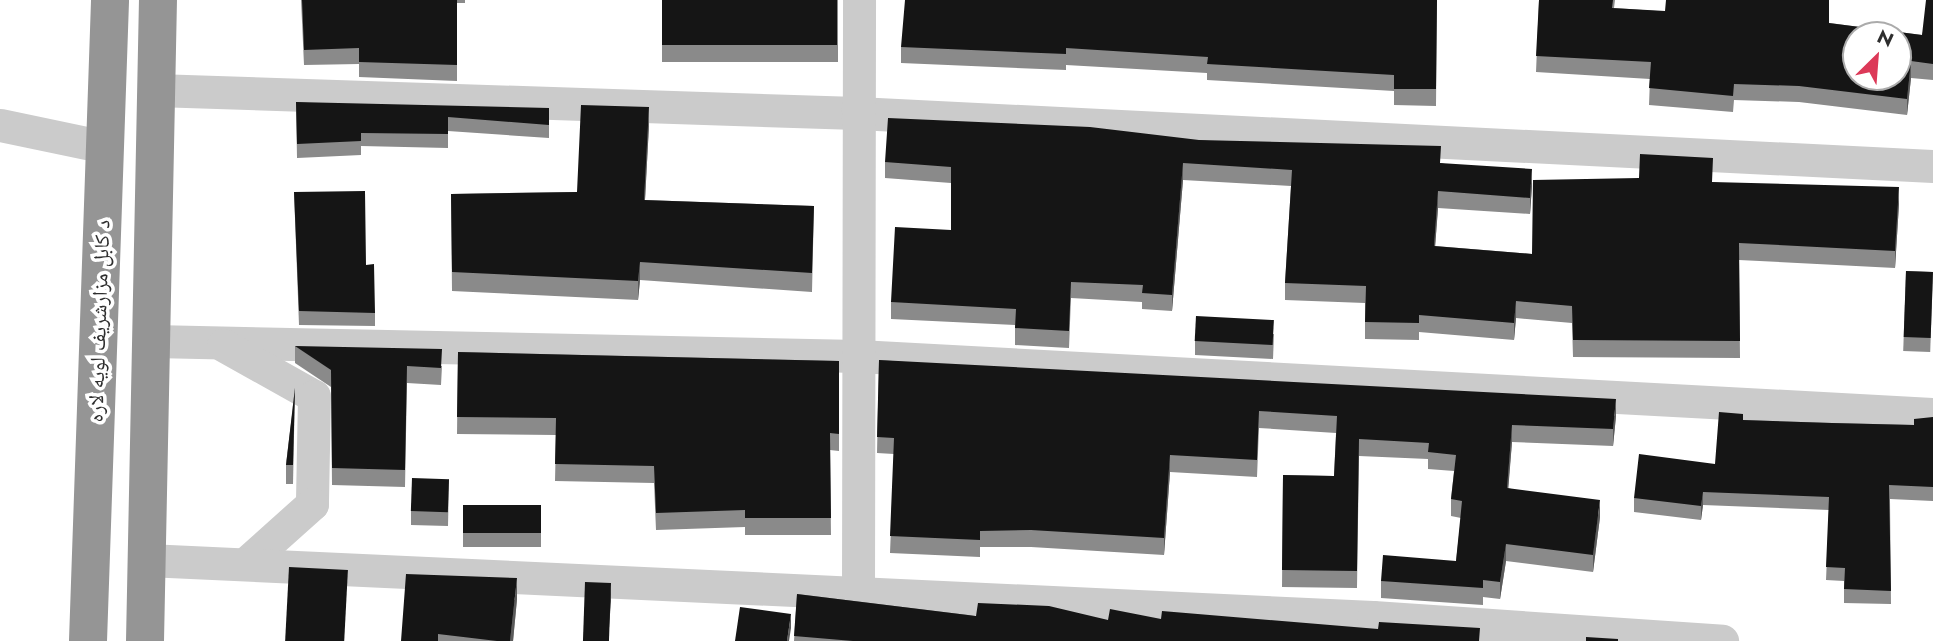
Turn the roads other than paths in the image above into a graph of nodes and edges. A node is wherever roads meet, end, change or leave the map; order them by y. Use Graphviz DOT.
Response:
graph roads {
  1 [pos="110,0"];
  2 [pos="158,0"];
  3 [pos="859,0"];
  4 [pos="155,90"];
  5 [pos="857,113"];
  6 [pos="0,125"];
  7 [pos="105,147"];
  8 [pos="1933,166"];
  9 [pos="153,341"];
  10 [pos="218,342"];
  11 [pos="858,356"];
  12 [pos="1933,414"];
  13 [pos="147,560"];
  14 [pos="245,564"];
  15 [pos="858,592"];
  16 [pos="1371,629"];
  17 [pos="88,641"];
  18 [pos="145,641"];
  19 [pos="1722,641"];
  1 -- 7 [label="highway, د کابل مزارشریف لویه لاره"];
  2 -- 4 [label="highway"];
  3 -- 5 [label="street"];
  4 -- 5 [label="street"];
  4 -- 9 [label="highway"];
  5 -- 8 [label="street"];
  5 -- 11 [label="street"];
  6 -- 7 [label="street"];
  7 -- 17 [label="highway, د کابل مزارشریف لویه لاره"];
  9 -- 10 [label="street"];
  9 -- 13 [label="highway"];
  10 -- 11 [label="street"];
  10 -- 14 [label="street"];
  11 -- 12 [label="street"];
  11 -- 15 [label="street"];
  13 -- 14 [label="street"];
  13 -- 18 [label="highway"];
  14 -- 15 [label="street"];
  15 -- 16 [label="street"];
  16 -- 19 [label="street"];
}
